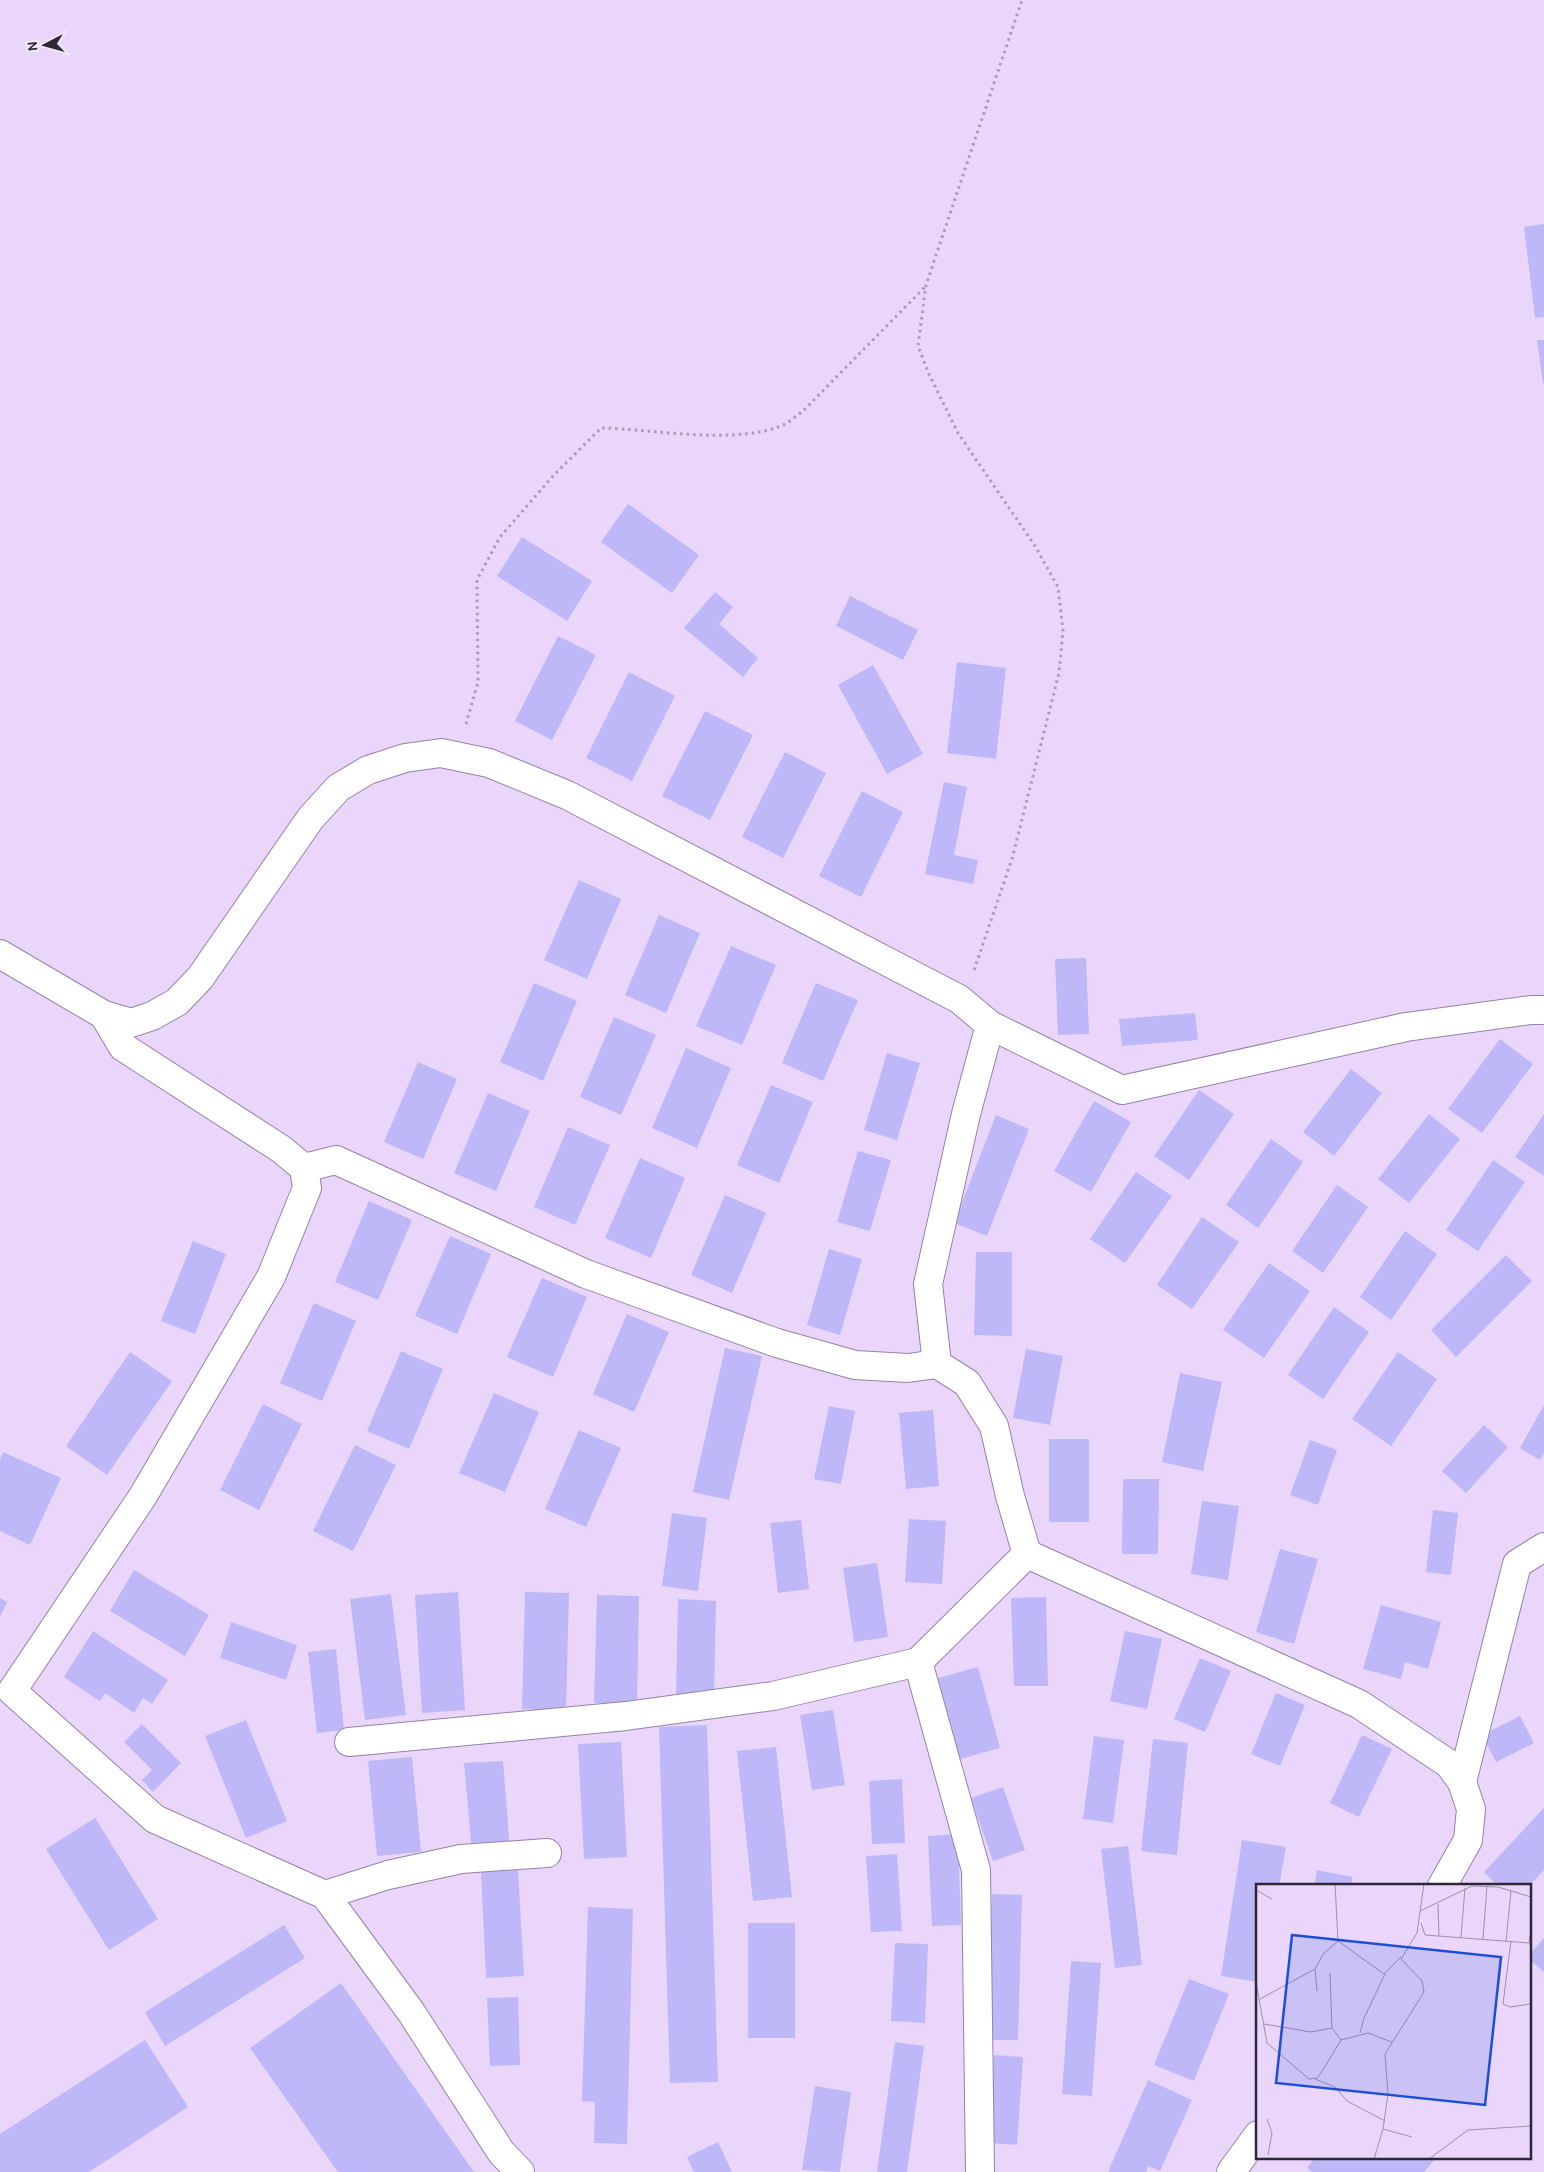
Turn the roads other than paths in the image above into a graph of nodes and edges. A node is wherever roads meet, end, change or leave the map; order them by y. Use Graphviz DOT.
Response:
graph roads {
  1 [pos="0,954"];
  2 [pos="1544,1010"];
  3 [pos="104,1014"];
  4 [pos="990,1024"];
  5 [pos="304,1168"];
  6 [pos="937,1364"];
  7 [pos="1544,1546"];
  8 [pos="1027,1554"];
  9 [pos="918,1662"];
  10 [pos="6,1691"];
  11 [pos="349,1742"];
  12 [pos="1462,1782"];
  13 [pos="547,1853"];
  14 [pos="1443,1884"];
  15 [pos="325,1896"];
  16 [pos="1256,2138"];
  17 [pos="520,2172"];
  18 [pos="980,2172"];
  19 [pos="1231,2172"];
  1 -- 3 [label="street"];
  2 -- 4 [label="street"];
  3 -- 4 [label="street"];
  3 -- 5 [label="street"];
  4 -- 6 [label="street"];
  5 -- 6 [label="street"];
  5 -- 10 [label="street"];
  6 -- 8 [label="street"];
  7 -- 12 [label="street"];
  8 -- 9 [label="street"];
  8 -- 12 [label="street"];
  9 -- 11 [label="street"];
  9 -- 18 [label="street"];
  10 -- 15 [label="street"];
  12 -- 14 [label="street"];
  13 -- 15 [label="street"];
  15 -- 17 [label="street"];
  16 -- 19 [label="street"];
}
